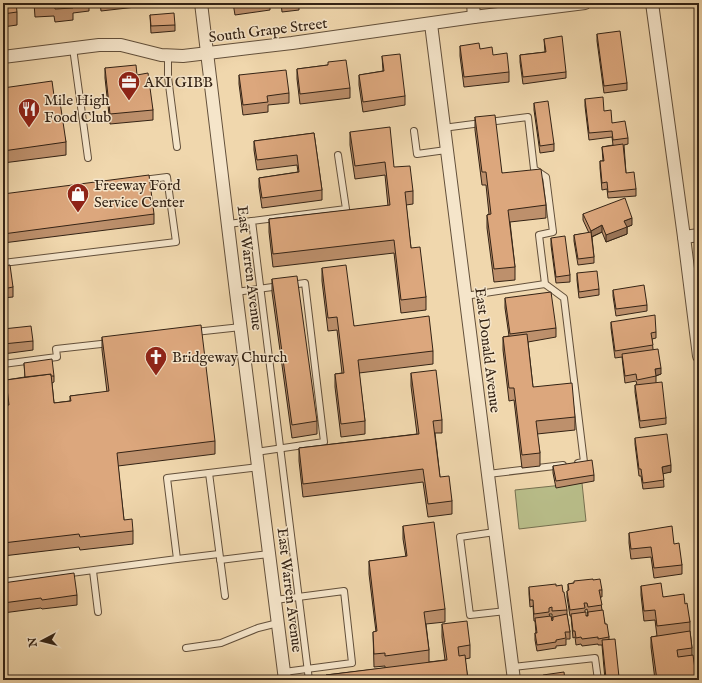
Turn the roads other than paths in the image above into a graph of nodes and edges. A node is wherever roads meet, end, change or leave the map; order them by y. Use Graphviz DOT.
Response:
graph roads {
  1 [pos="201,3"];
  2 [pos="473,3"];
  3 [pos="585,3"];
  4 [pos="652,3"];
  5 [pos="474,17"];
  6 [pos="431,24"];
  7 [pos="73,48"];
  8 [pos="207,54"];
  9 [pos="168,56"];
  10 [pos="3,57"];
  11 [pos="444,128"];
  12 [pos="414,131"];
  13 [pos="177,147"];
  14 [pos="446,150"];
  15 [pos="338,155"];
  16 [pos="88,158"];
  17 [pos="136,181"];
  18 [pos="252,221"];
  19 [pos="228,224"];
  20 [pos="699,235"];
  21 [pos="684,237"];
  22 [pos="3,263"];
  23 [pos="545,284"];
  24 [pos="260,289"];
  25 [pos="236,292"];
  26 [pos="465,296"];
  27 [pos="241,327"];
  28 [pos="185,334"];
  29 [pos="114,342"];
  30 [pos="699,356"];
  31 [pos="3,364"];
  32 [pos="280,448"];
  33 [pos="256,452"];
  34 [pos="258,467"];
  35 [pos="209,473"];
  36 [pos="488,474"];
  37 [pos="495,532"];
  38 [pos="270,554"];
  39 [pos="220,557"];
  40 [pos="177,559"];
  41 [pos="93,570"];
  42 [pos="3,582"];
  43 [pos="225,596"];
  44 [pos="299,597"];
  45 [pos="275,600"];
  46 [pos="506,611"];
  47 [pos="98,612"];
  48 [pos="278,623"];
  49 [pos="186,648"];
  50 [pos="513,667"];
  51 [pos="308,669"];
  52 [pos="285,676"];
  53 [pos="309,680"];
  54 [pos="514,680"];
  55 [pos="598,680"];
  1 -- 8 [label="street, East Warren Avenue"];
  2 -- 5 [label="street"];
  3 -- 5 [label="street, South Grape Street"];
  4 -- 21 [label="street"];
  5 -- 6 [label="street, South Grape Street"];
  6 -- 8 [label="street, South Grape Street"];
  6 -- 11 [label="street, East Donald Avenue"];
  7 -- 9 [label="street, South Grape Street"];
  7 -- 10 [label="street, South Grape Street"];
  7 -- 16 [label="lane"];
  8 -- 9 [label="street, South Grape Street"];
  8 -- 19 [label="street, East Warren Avenue"];
  9 -- 13 [label="lane"];
  11 -- 14 [label="street, East Donald Avenue"];
  11 -- 23 [label="lane"];
  12 -- 14 [label="lane"];
  14 -- 26 [label="street, East Donald Avenue"];
  15 -- 18 [label="lane"];
  17 -- 22 [label="lane"];
  18 -- 19 [label="lane"];
  18 -- 24 [label="lane"];
  19 -- 25 [label="street, East Warren Avenue"];
  20 -- 21 [label="street"];
  21 -- 30 [label="street"];
  23 -- 26 [label="lane"];
  23 -- 36 [label="lane"];
  24 -- 25 [label="lane"];
  24 -- 32 [label="lane"];
  24 -- 32 [label="lane"];
  25 -- 27 [label="street, East Warren Avenue"];
  26 -- 36 [label="street, East Donald Avenue"];
  27 -- 28 [label="lane"];
  27 -- 33 [label="street, East Warren Avenue"];
  29 -- 31 [label="lane"];
  32 -- 33 [label="lane"];
  32 -- 44 [label="lane"];
  33 -- 34 [label="street, East Warren Avenue"];
  34 -- 35 [label="lane"];
  34 -- 38 [label="street, East Warren Avenue"];
  35 -- 39 [label="lane"];
  35 -- 40 [label="lane"];
  36 -- 37 [label="street, East Donald Avenue"];
  37 -- 46 [label="street, East Donald Avenue"];
  37 -- 46 [label="lane"];
  38 -- 39 [label="lane"];
  38 -- 45 [label="street, East Warren Avenue"];
  39 -- 40 [label="lane"];
  39 -- 43 [label="lane"];
  40 -- 41 [label="lane"];
  41 -- 42 [label="lane"];
  41 -- 47 [label="lane"];
  44 -- 45 [label="lane"];
  44 -- 51 [label="lane"];
  44 -- 51 [label="lane"];
  45 -- 48 [label="street, East Warren Avenue"];
  46 -- 50 [label="street, East Donald Avenue"];
  48 -- 49 [label="lane"];
  48 -- 52 [label="street, East Warren Avenue"];
  50 -- 54 [label="street, East Donald Avenue"];
  50 -- 55 [label="lane"];
  51 -- 52 [label="lane"];
  51 -- 53 [label="lane"];
}
